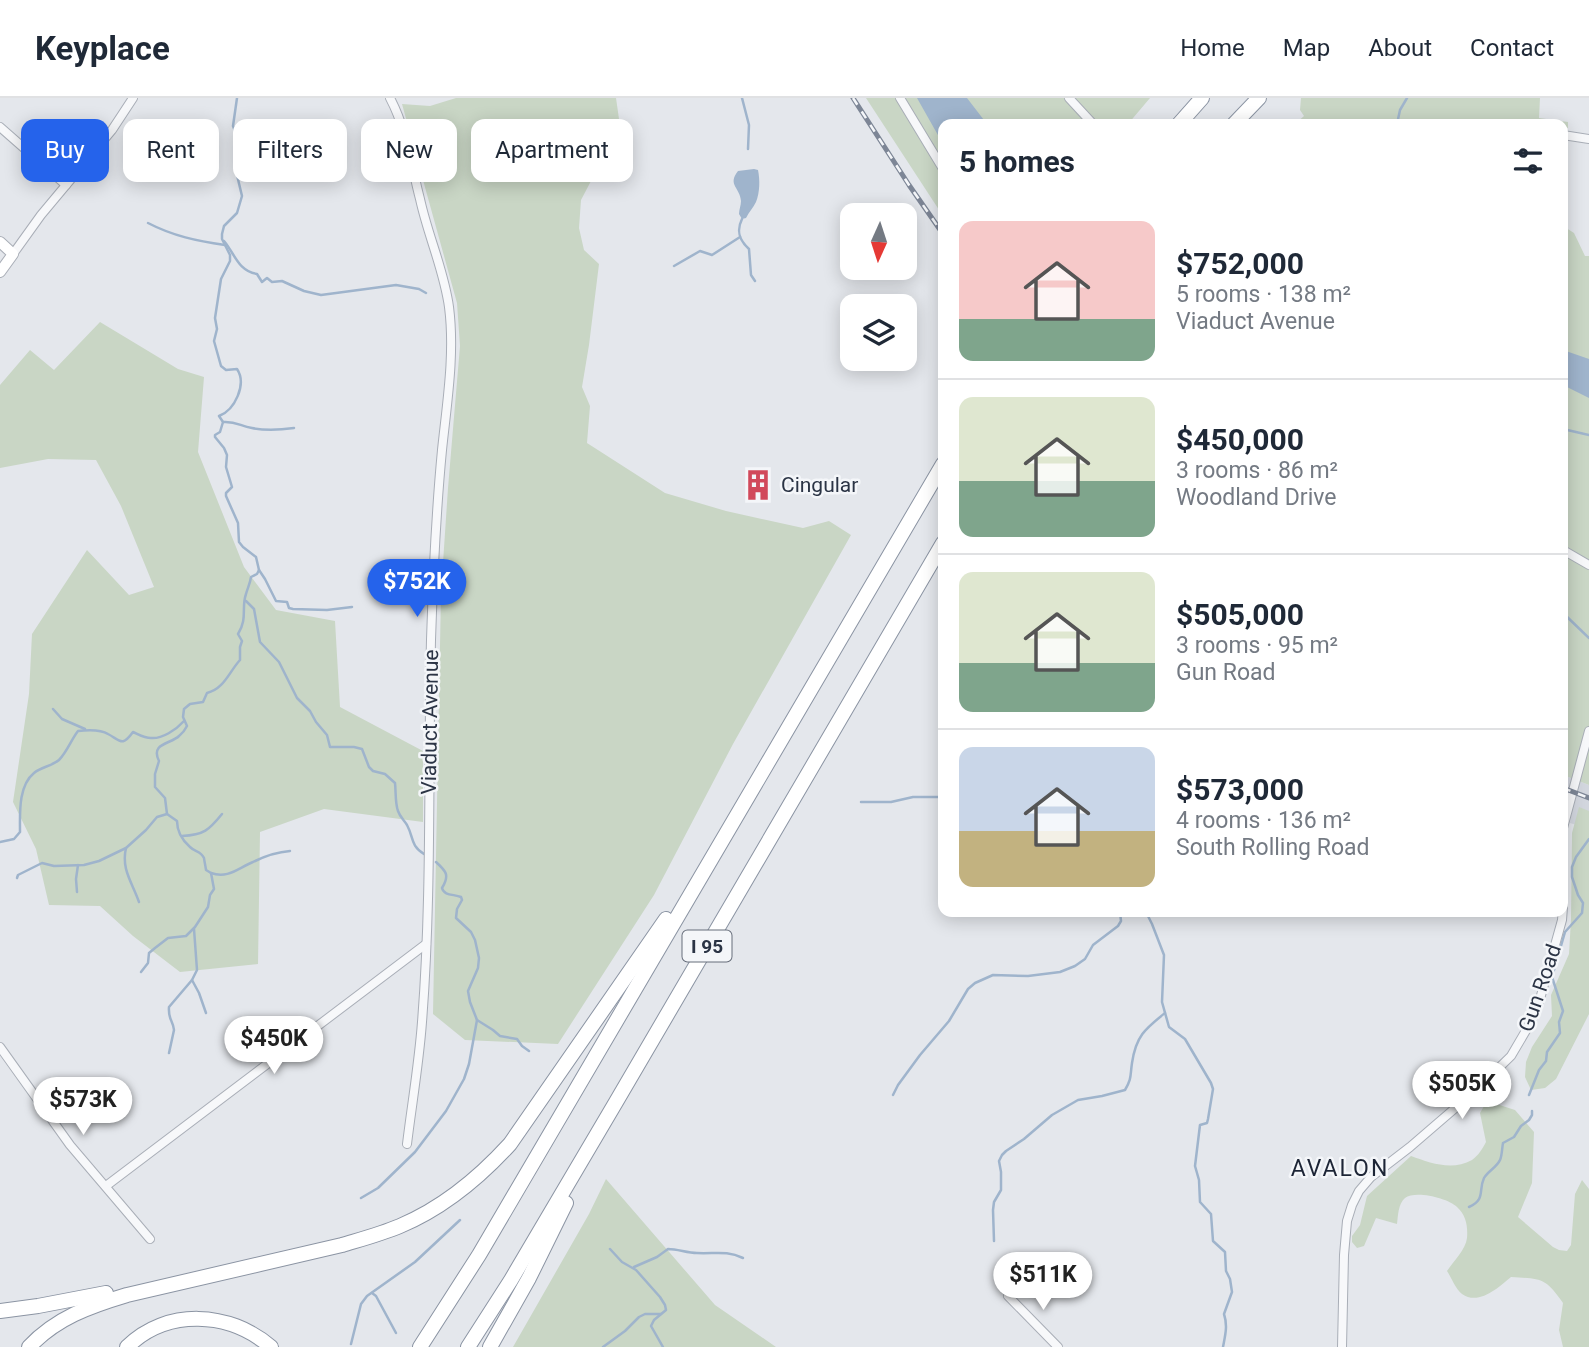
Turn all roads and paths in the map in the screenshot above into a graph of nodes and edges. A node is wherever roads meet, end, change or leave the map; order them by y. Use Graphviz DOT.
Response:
graph roads {
  1 [pos="133,98"];
  2 [pos="390,98"];
  3 [pos="900,98"];
  4 [pos="1069,98"];
  5 [pos="1259,98"];
  6 [pos="1202,99"];
  7 [pos="1088,119"];
  8 [pos="1184,119"];
  9 [pos="1239,119"];
  10 [pos="0,127"];
  11 [pos="1568,136"];
  12 [pos="1589,139"];
  13 [pos="938,161"];
  14 [pos="66,185"];
  15 [pos="0,242"];
  16 [pos="13,254"];
  17 [pos="0,272"];
  18 [pos="938,472"];
  19 [pos="938,553"];
  20 [pos="1568,553"];
  21 [pos="1589,565"];
  22 [pos="1589,731"];
  23 [pos="1568,809"];
  24 [pos="720,842"];
  25 [pos="1562,917"];
  26 [pos="426,944"];
  27 [pos="0,1047"];
  28 [pos="616,1102"];
  29 [pos="407,1144"];
  30 [pos="106,1186"];
  31 [pos="150,1239"];
  32 [pos="218,1273"];
  33 [pos="1008,1296"];
  34 [pos="0,1311"];
  35 [pos="29,1347"];
  36 [pos="127,1347"];
  37 [pos="271,1347"];
  38 [pos="420,1347"];
  39 [pos="468,1347"];
  40 [pos="490,1347"];
  41 [pos="1058,1347"];
  42 [pos="1342,1347"];
  1 -- 14 [label="street"];
  2 -- 26 [label="street, Viaduct Avenue"];
  3 -- 13 [label="street"];
  4 -- 7 [label="street"];
  5 -- 9 [label="highway"];
  6 -- 8 [label="highway"];
  10 -- 14 [label="street"];
  11 -- 12 [label="street"];
  14 -- 16 [label="street"];
  15 -- 16 [label="street"];
  16 -- 17 [label="street"];
  18 -- 24 [label="highway, I 95"];
  19 -- 28 [label="highway, I 95"];
  20 -- 21 [label="street"];
  22 -- 23 [label="street"];
  24 -- 32 [label="highway"];
  24 -- 38 [label="highway, I 95"];
  25 -- 42 [label="street, Gun Road"];
  26 -- 29 [label="street, Viaduct Avenue"];
  26 -- 30 [label="street"];
  27 -- 30 [label="street"];
  28 -- 39 [label="highway, I 95"];
  28 -- 40 [label="highway"];
  30 -- 31 [label="street"];
  32 -- 34 [label="highway"];
  32 -- 35 [label="highway"];
  33 -- 41 [label="street"];
  36 -- 37 [label="highway"];
}
